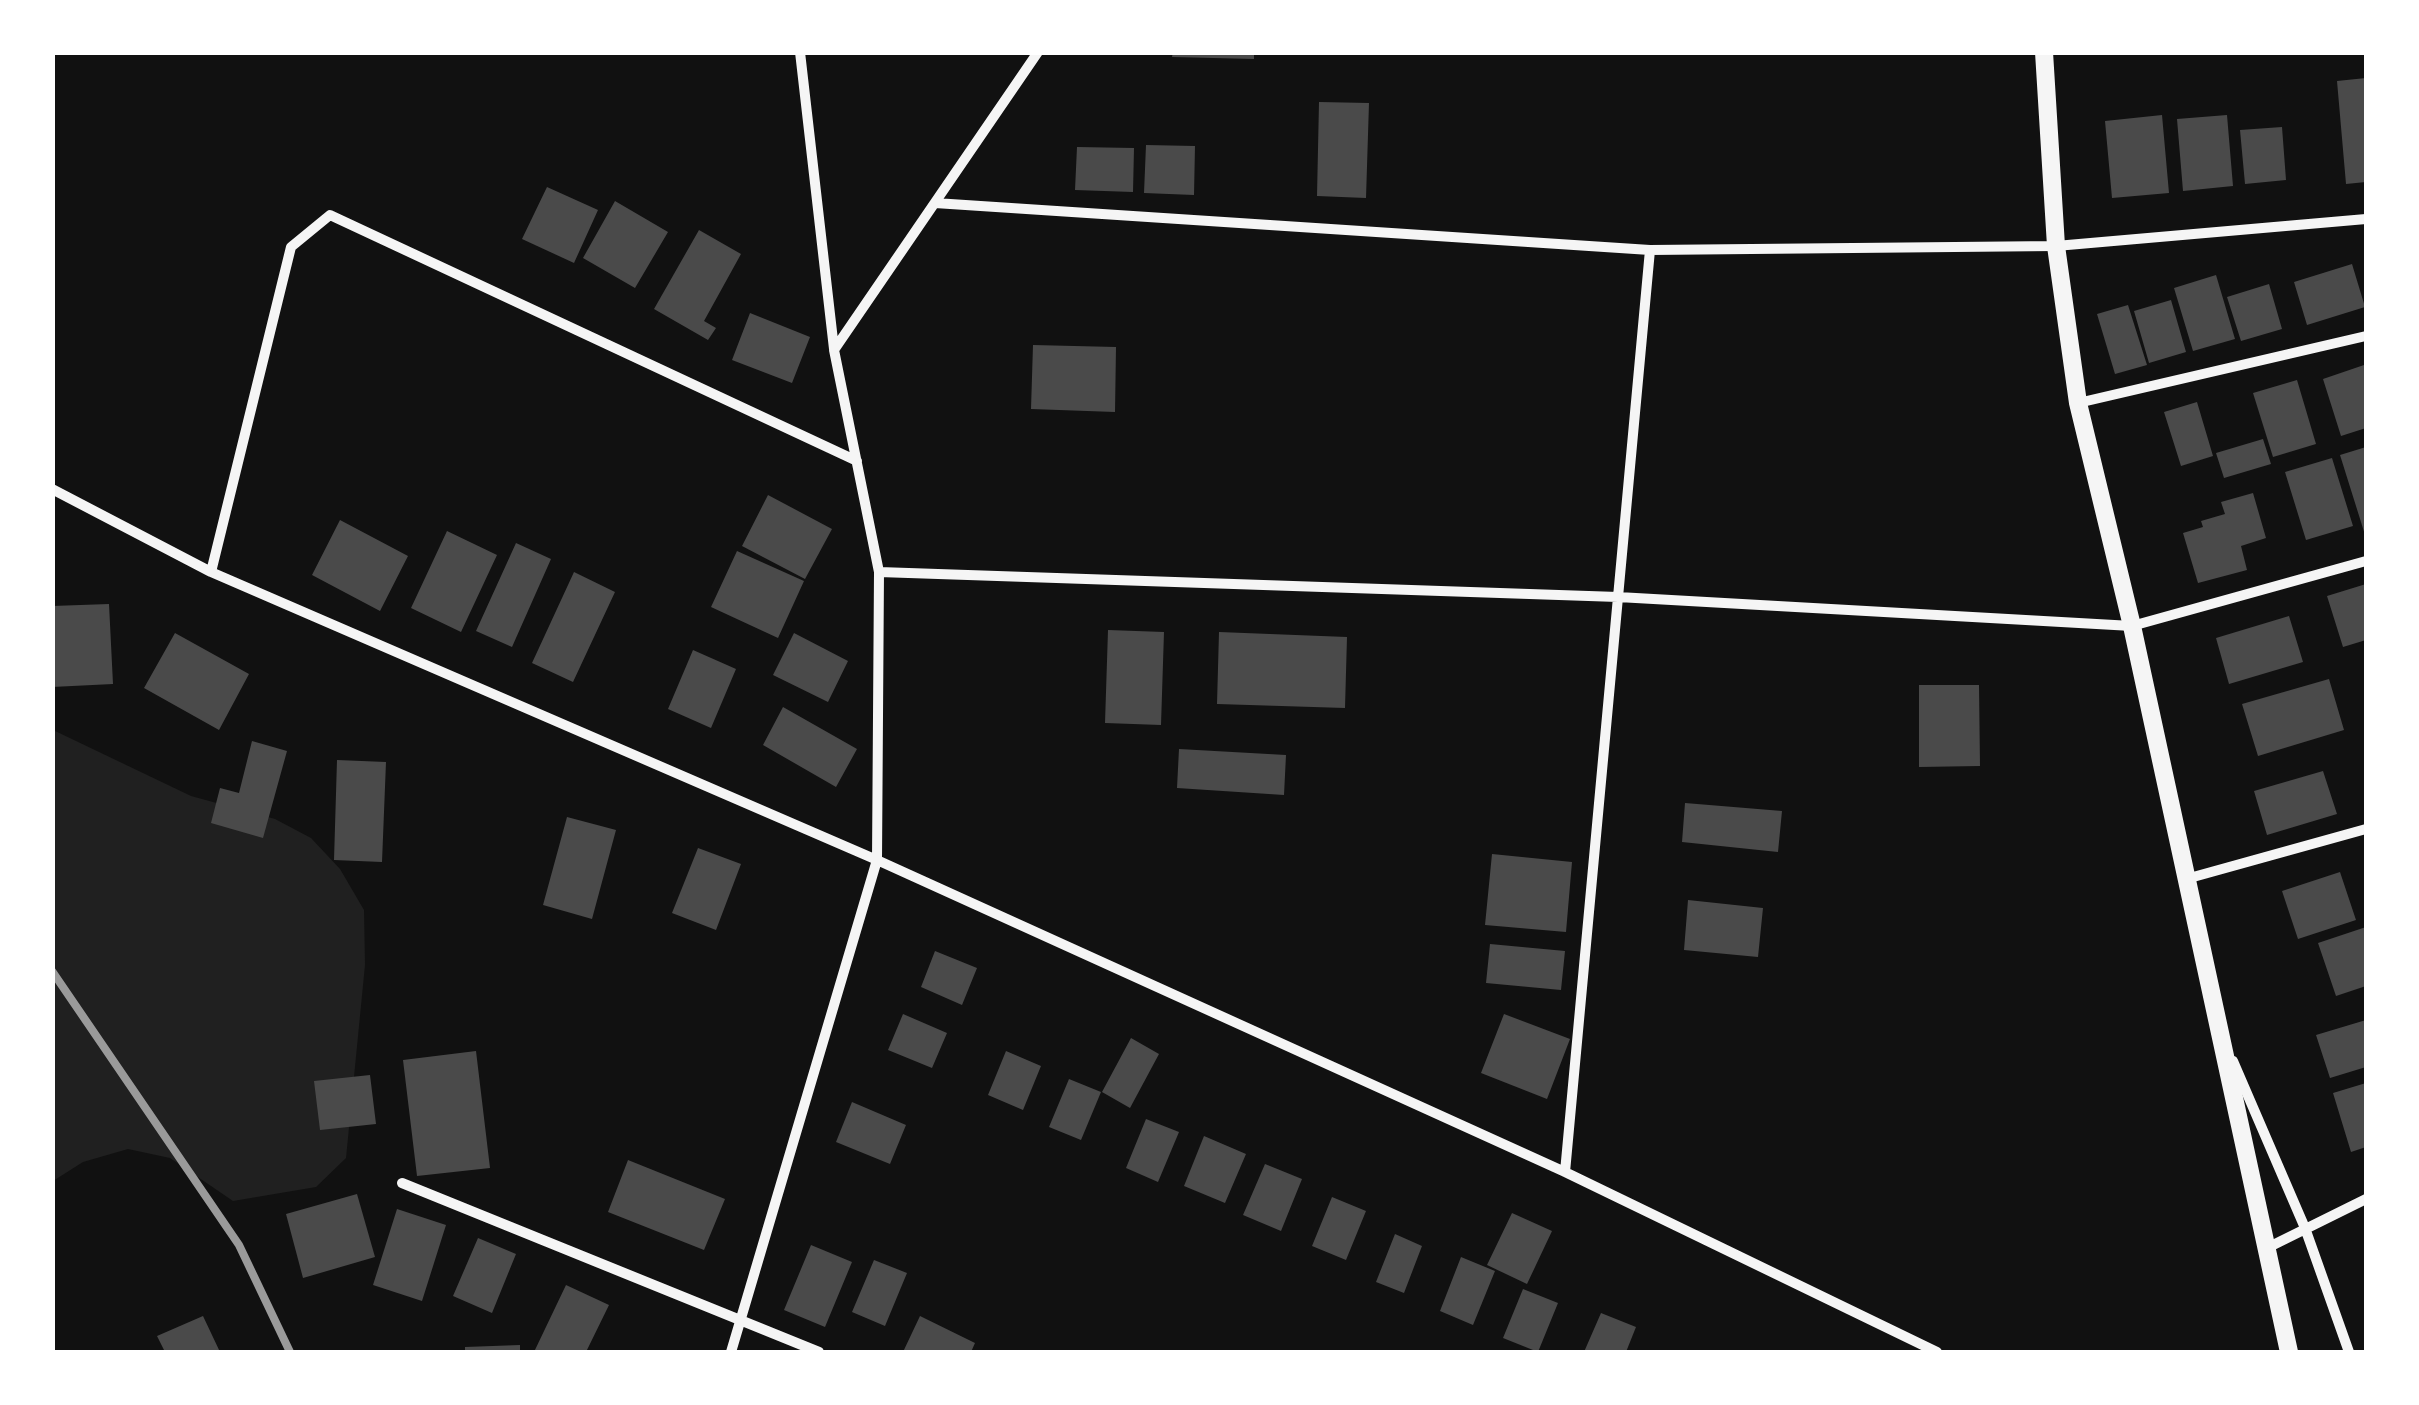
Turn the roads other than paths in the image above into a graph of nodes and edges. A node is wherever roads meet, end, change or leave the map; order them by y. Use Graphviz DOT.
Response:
graph roads {
  1 [pos="800,52"];
  2 [pos="1038,52"];
  3 [pos="2044,52"];
  4 [pos="935,203"];
  5 [pos="2366,219"];
  6 [pos="2056,246"];
  7 [pos="1650,250"];
  8 [pos="2366,336"];
  9 [pos="834,350"];
  10 [pos="2078,403"];
  11 [pos="856,460"];
  12 [pos="52,489"];
  13 [pos="2366,561"];
  14 [pos="211,572"];
  15 [pos="879,572"];
  16 [pos="1618,598"];
  17 [pos="2132,626"];
  18 [pos="2366,830"];
  19 [pos="877,860"];
  20 [pos="2186,879"];
  21 [pos="2218,1028"];
  22 [pos="1565,1172"];
  23 [pos="402,1183"];
  24 [pos="2366,1199"];
  25 [pos="2305,1228"];
  26 [pos="2267,1248"];
  27 [pos="742,1320"];
  28 [pos="731,1352"];
  29 [pos="819,1352"];
  30 [pos="1937,1352"];
  31 [pos="2289,1352"];
  32 [pos="2349,1352"];
  1 -- 9 [label="street"];
  2 -- 4 [label="street"];
  3 -- 6 [label="street"];
  4 -- 7 [label="street"];
  4 -- 9 [label="street"];
  5 -- 6 [label="street"];
  6 -- 7 [label="street"];
  6 -- 10 [label="street"];
  7 -- 16 [label="street"];
  8 -- 10 [label="street"];
  9 -- 11 [label="street"];
  10 -- 17 [label="street"];
  11 -- 14 [label="street"];
  11 -- 15 [label="street"];
  12 -- 14 [label="street"];
  13 -- 17 [label="street"];
  14 -- 19 [label="street"];
  15 -- 16 [label="street"];
  15 -- 19 [label="street"];
  16 -- 17 [label="street"];
  16 -- 22 [label="street"];
  17 -- 20 [label="street"];
  18 -- 20 [label="street"];
  19 -- 22 [label="street"];
  19 -- 27 [label="street"];
  20 -- 21 [label="street"];
  21 -- 25 [label="street"];
  21 -- 26 [label="street"];
  22 -- 30 [label="street"];
  23 -- 27 [label="street"];
  24 -- 25 [label="street"];
  25 -- 26 [label="street"];
  25 -- 32 [label="street"];
  26 -- 31 [label="street"];
  27 -- 28 [label="street"];
  27 -- 29 [label="street"];
}
